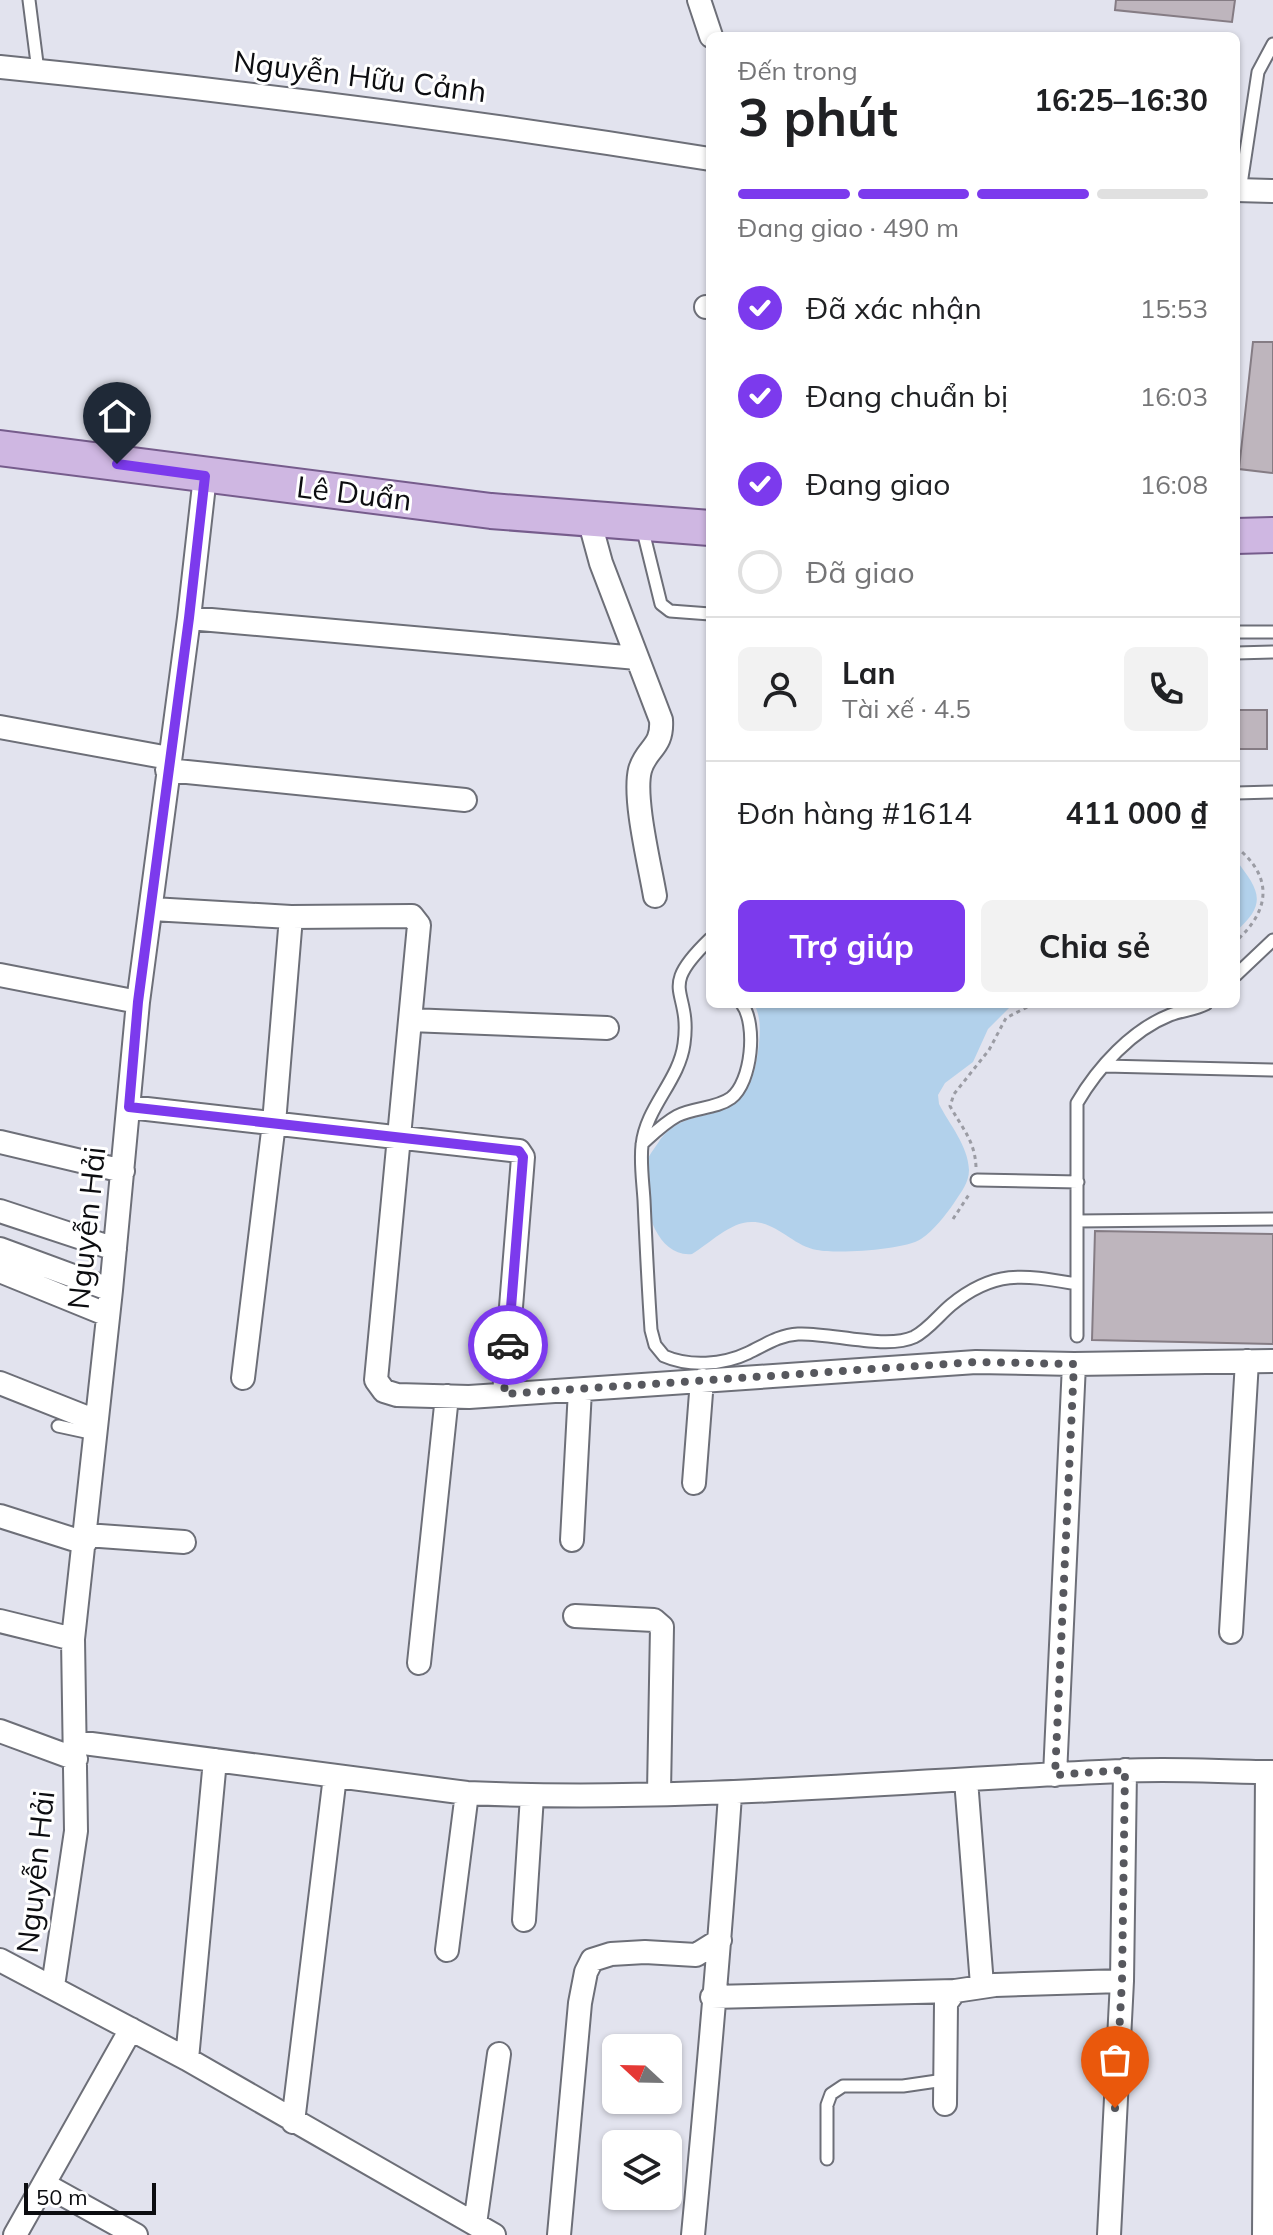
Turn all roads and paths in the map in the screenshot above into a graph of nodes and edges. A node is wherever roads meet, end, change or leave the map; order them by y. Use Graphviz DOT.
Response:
graph roads {
  1 [pos="29,0"];
  2 [pos="699,0"];
  3 [pos="710,32"];
  4 [pos="1273,44"];
  5 [pos="0,67"];
  6 [pos="38,71"];
  7 [pos="706,158"];
  8 [pos="1240,178"];
  9 [pos="1240,190"];
  10 [pos="1273,191"];
  11 [pos="0,448"];
  12 [pos="205,476"];
  13 [pos="589,519"];
  14 [pos="641,523"];
  15 [pos="706,528"];
  16 [pos="1273,535"];
  17 [pos="1240,536"];
  18 [pos="706,614"];
  19 [pos="189,618"];
  20 [pos="1240,632"];
  21 [pos="1273,632"];
  22 [pos="1273,652"];
  23 [pos="1240,653"];
  24 [pos="637,658"];
  25 [pos="0,727"];
  26 [pos="168,764"];
  27 [pos="1273,792"];
  28 [pos="1240,793"];
  29 [pos="465,800"];
  30 [pos="1240,850"];
  31 [pos="655,896"];
  32 [pos="152,909"];
  33 [pos="291,917"];
  34 [pos="1240,937"];
  35 [pos="1273,940"];
  36 [pos="706,944"];
  37 [pos="1240,971"];
  38 [pos="0,975"];
  39 [pos="138,1002"];
  40 [pos="745,1008"];
  41 [pos="1025,1008"];
  42 [pos="1192,1008"];
  43 [pos="410,1020"];
  44 [pos="607,1028"];
  45 [pos="1105,1066"];
  46 [pos="1273,1070"];
  47 [pos="129,1107"];
  48 [pos="274,1123"];
  49 [pos="399,1136"];
  50 [pos="0,1142"];
  51 [pos="642,1144"];
  52 [pos="123,1171"];
  53 [pos="977,1180"];
  54 [pos="1078,1182"];
  55 [pos="0,1211"];
  56 [pos="953,1219"];
  57 [pos="1273,1219"];
  58 [pos="1077,1221"];
  59 [pos="0,1249"];
  60 [pos="115,1249"];
  61 [pos="0,1271"];
  62 [pos="1077,1284"];
  63 [pos="111,1290"];
  64 [pos="108,1315"];
  65 [pos="1077,1336"];
  66 [pos="1247,1361"];
  67 [pos="1273,1361"];
  68 [pos="1074,1364"];
  69 [pos="243,1378"];
  70 [pos="702,1380"];
  71 [pos="0,1383"];
  72 [pos="580,1390"];
  73 [pos="504,1394"];
  74 [pos="447,1396"];
  75 [pos="58,1426"];
  76 [pos="96,1428"];
  77 [pos="694,1483"];
  78 [pos="0,1516"];
  79 [pos="85,1539"];
  80 [pos="572,1540"];
  81 [pos="184,1542"];
  82 [pos="575,1616"];
  83 [pos="0,1621"];
  84 [pos="1231,1632"];
  85 [pos="73,1639"];
  86 [pos="419,1663"];
  87 [pos="0,1731"];
  88 [pos="76,1750"];
  89 [pos="215,1760"];
  90 [pos="1125,1770"];
  91 [pos="1270,1772"];
  92 [pos="1055,1775"];
  93 [pos="335,1776"];
  94 [pos="966,1780"];
  95 [pos="659,1792"];
  96 [pos="467,1793"];
  97 [pos="730,1795"];
  98 [pos="532,1796"];
  99 [pos="524,1920"];
  100 [pos="720,1940"];
  101 [pos="447,1950"];
  102 [pos="0,1960"];
  103 [pos="1122,1981"];
  104 [pos="982,1985"];
  105 [pos="53,1986"];
  106 [pos="955,1991"];
  107 [pos="712,1997"];
  108 [pos="131,2029"];
  109 [pos="499,2054"];
  110 [pos="187,2059"];
  111 [pos="944,2080"];
  112 [pos="945,2104"];
  113 [pos="293,2122"];
  114 [pos="827,2159"];
  115 [pos="44,2184"];
  116 [pos="484,2230"];
  117 [pos="15,2235"];
  118 [pos="136,2235"];
  119 [pos="559,2235"];
  120 [pos="693,2235"];
  121 [pos="1109,2235"];
  122 [pos="1264,2235"];
  1 -- 6 [label="lane"];
  2 -- 3 [label="street"];
  4 -- 8 [label="lane"];
  5 -- 6 [label="street, Nguyễn Hữu Cảnh"];
  6 -- 7 [label="street, Nguyễn Hữu Cảnh"];
  9 -- 10 [label="street"];
  11 -- 12 [label="main road, Lê Duẩn"];
  12 -- 13 [label="main road, Lê Duẩn"];
  12 -- 19 [label="street, Nguyễn Hải"];
  13 -- 14 [label="main road, Lê Duẩn"];
  13 -- 24 [label="street"];
  14 -- 15 [label="main road, Lê Duẩn"];
  14 -- 18 [label="lane"];
  16 -- 17 [label="main road"];
  19 -- 24 [label="street"];
  19 -- 26 [label="street, Nguyễn Hải"];
  20 -- 21 [label="lane"];
  22 -- 23 [label="lane"];
  24 -- 31 [label="street"];
  25 -- 26 [label="street"];
  26 -- 29 [label="street"];
  26 -- 32 [label="street, Nguyễn Hải"];
  27 -- 28 [label="lane"];
  30 -- 34 [label="path"];
  32 -- 33 [label="street"];
  32 -- 39 [label="street, Nguyễn Hải"];
  33 -- 43 [label="street"];
  33 -- 48 [label="street"];
  35 -- 37 [label="lane"];
  36 -- 51 [label="lane"];
  38 -- 39 [label="street"];
  39 -- 47 [label="street, Nguyễn Hải"];
  40 -- 51 [label="lane"];
  41 -- 53 [label="path"];
  42 -- 45 [label="lane"];
  43 -- 44 [label="street"];
  43 -- 49 [label="street"];
  45 -- 46 [label="lane"];
  45 -- 54 [label="lane"];
  47 -- 48 [label="street"];
  47 -- 52 [label="street, Nguyễn Hải"];
  48 -- 49 [label="street"];
  48 -- 69 [label="street"];
  49 -- 73 [label="street"];
  49 -- 74 [label="street"];
  50 -- 52 [label="street"];
  51 -- 62 [label="lane"];
  52 -- 60 [label="street, Nguyễn Hải"];
  53 -- 54 [label="lane"];
  53 -- 56 [label="path"];
  54 -- 58 [label="lane"];
  55 -- 60 [label="street"];
  57 -- 58 [label="lane"];
  58 -- 62 [label="lane"];
  59 -- 63 [label="street"];
  60 -- 63 [label="street, Nguyễn Hải"];
  61 -- 64 [label="street"];
  62 -- 65 [label="lane"];
  63 -- 64 [label="street, Nguyễn Hải"];
  64 -- 76 [label="street, Nguyễn Hải"];
  66 -- 67 [label="street"];
  66 -- 68 [label="street"];
  66 -- 84 [label="street"];
  68 -- 70 [label="street"];
  68 -- 92 [label="street"];
  70 -- 72 [label="street"];
  70 -- 77 [label="street"];
  71 -- 76 [label="street"];
  72 -- 73 [label="street"];
  72 -- 80 [label="street"];
  73 -- 74 [label="street"];
  74 -- 86 [label="street"];
  75 -- 76 [label="lane"];
  76 -- 79 [label="street, Nguyễn Hải"];
  78 -- 79 [label="street"];
  79 -- 81 [label="street"];
  79 -- 85 [label="street, Nguyễn Hải"];
  82 -- 95 [label="street"];
  83 -- 85 [label="street"];
  85 -- 88 [label="street, Nguyễn Hải"];
  87 -- 88 [label="street"];
  88 -- 89 [label="street"];
  88 -- 105 [label="street, Nguyễn Hải"];
  89 -- 93 [label="street"];
  89 -- 110 [label="street"];
  90 -- 91 [label="street"];
  90 -- 92 [label="street"];
  90 -- 103 [label="street"];
  91 -- 122 [label="street"];
  92 -- 94 [label="street"];
  93 -- 96 [label="street"];
  93 -- 113 [label="street"];
  94 -- 97 [label="street"];
  94 -- 104 [label="street"];
  95 -- 97 [label="street"];
  95 -- 98 [label="street"];
  96 -- 98 [label="street"];
  96 -- 101 [label="street"];
  97 -- 100 [label="street"];
  98 -- 99 [label="street"];
  100 -- 107 [label="street"];
  100 -- 119 [label="street"];
  102 -- 105 [label="street"];
  103 -- 104 [label="street"];
  103 -- 121 [label="street"];
  104 -- 106 [label="street"];
  105 -- 108 [label="street"];
  106 -- 107 [label="street"];
  106 -- 111 [label="street"];
  107 -- 120 [label="street"];
  108 -- 110 [label="street"];
  108 -- 115 [label="street"];
  109 -- 116 [label="street"];
  110 -- 113 [label="street"];
  111 -- 112 [label="street"];
  111 -- 114 [label="lane"];
  113 -- 116 [label="street"];
  115 -- 117 [label="street"];
  115 -- 118 [label="street"];
}
